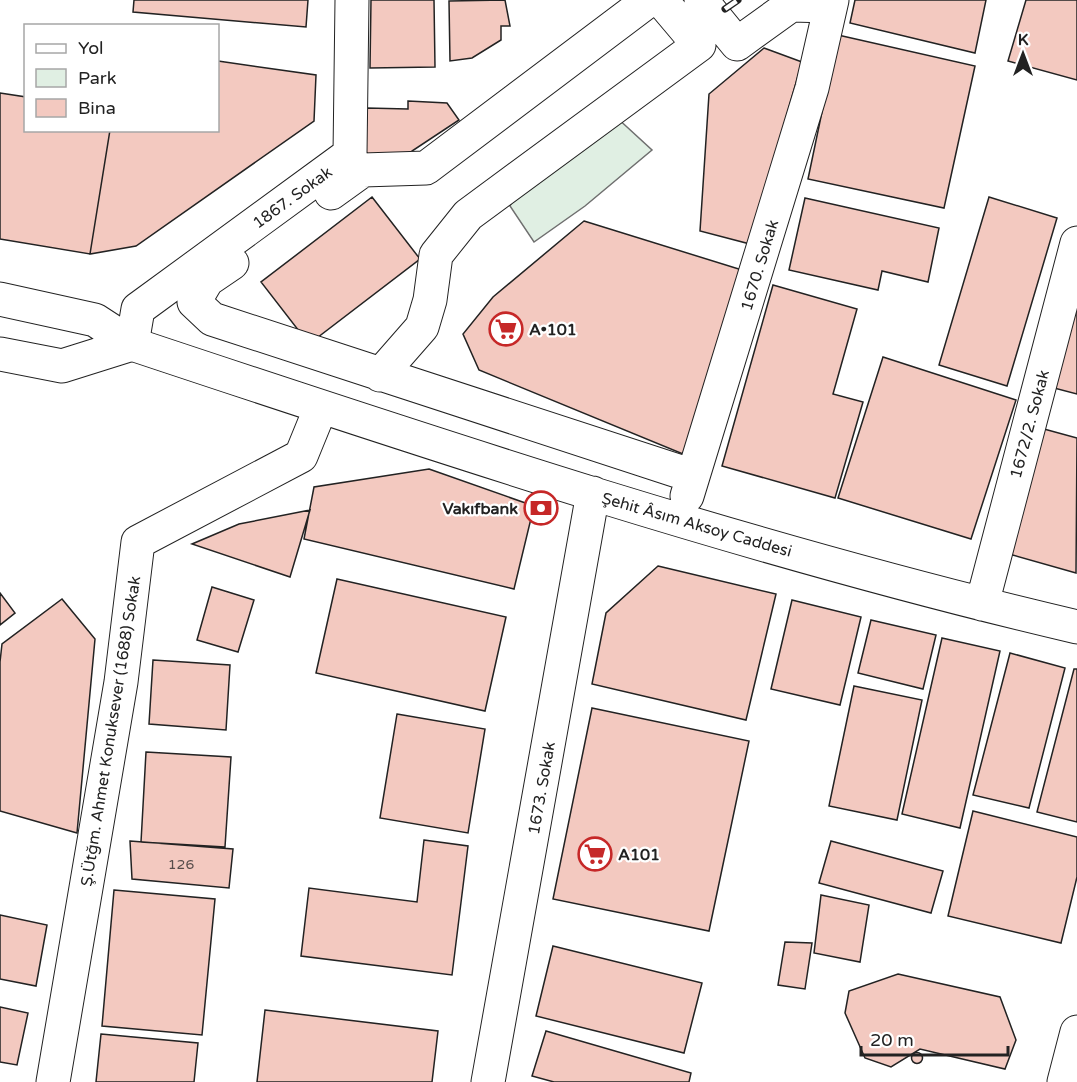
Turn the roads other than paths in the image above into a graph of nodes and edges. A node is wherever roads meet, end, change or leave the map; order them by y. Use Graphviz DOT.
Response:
graph roads {
  1 [pos="352,0"];
  2 [pos="650,0"];
  3 [pos="661,0"];
  4 [pos="701,0"];
  5 [pos="831,3"];
  6 [pos="1077,243"];
  7 [pos="0,299"];
  8 [pos="132,344"];
  9 [pos="0,354"];
  10 [pos="380,375"];
  11 [pos="321,407"];
  12 [pos="693,476"];
  13 [pos="593,493"];
  14 [pos="679,521"];
  15 [pos="982,604"];
  16 [pos="1077,627"];
  17 [pos="1077,1032"];
  18 [pos="52,1082"];
  19 [pos="488,1082"];
  20 [pos="1064,1082"];
  1 -- 8 [label="street, 1867. Sokak"];
  2 -- 10 [label="street"];
  3 -- 10 [label="street"];
  4 -- 5 [label="street"];
  5 -- 12 [label="street, 1670. Sokak"];
  6 -- 15 [label="street, 1672/2. Sokak"];
  7 -- 8 [label="street, Şehit Âsım Aksoy Caddesi"];
  8 -- 9 [label="street"];
  8 -- 11 [label="street, Şehit Âsım Aksoy Caddesi"];
  10 -- 12 [label="street"];
  11 -- 13 [label="street, Şehit Âsım Aksoy Caddesi"];
  11 -- 18 [label="street, Ş.Ütğm. Ahmet Konuksever (1688) Sokak"];
  12 -- 14 [label="street, 1670. Sokak"];
  13 -- 14 [label="street, Şehit Âsım Aksoy Caddesi"];
  13 -- 19 [label="street, 1673. Sokak"];
  14 -- 15 [label="street, Şehit Âsım Aksoy Caddesi"];
  15 -- 16 [label="street, Şehit Âsım Aksoy Caddesi"];
  17 -- 20 [label="street"];
}
